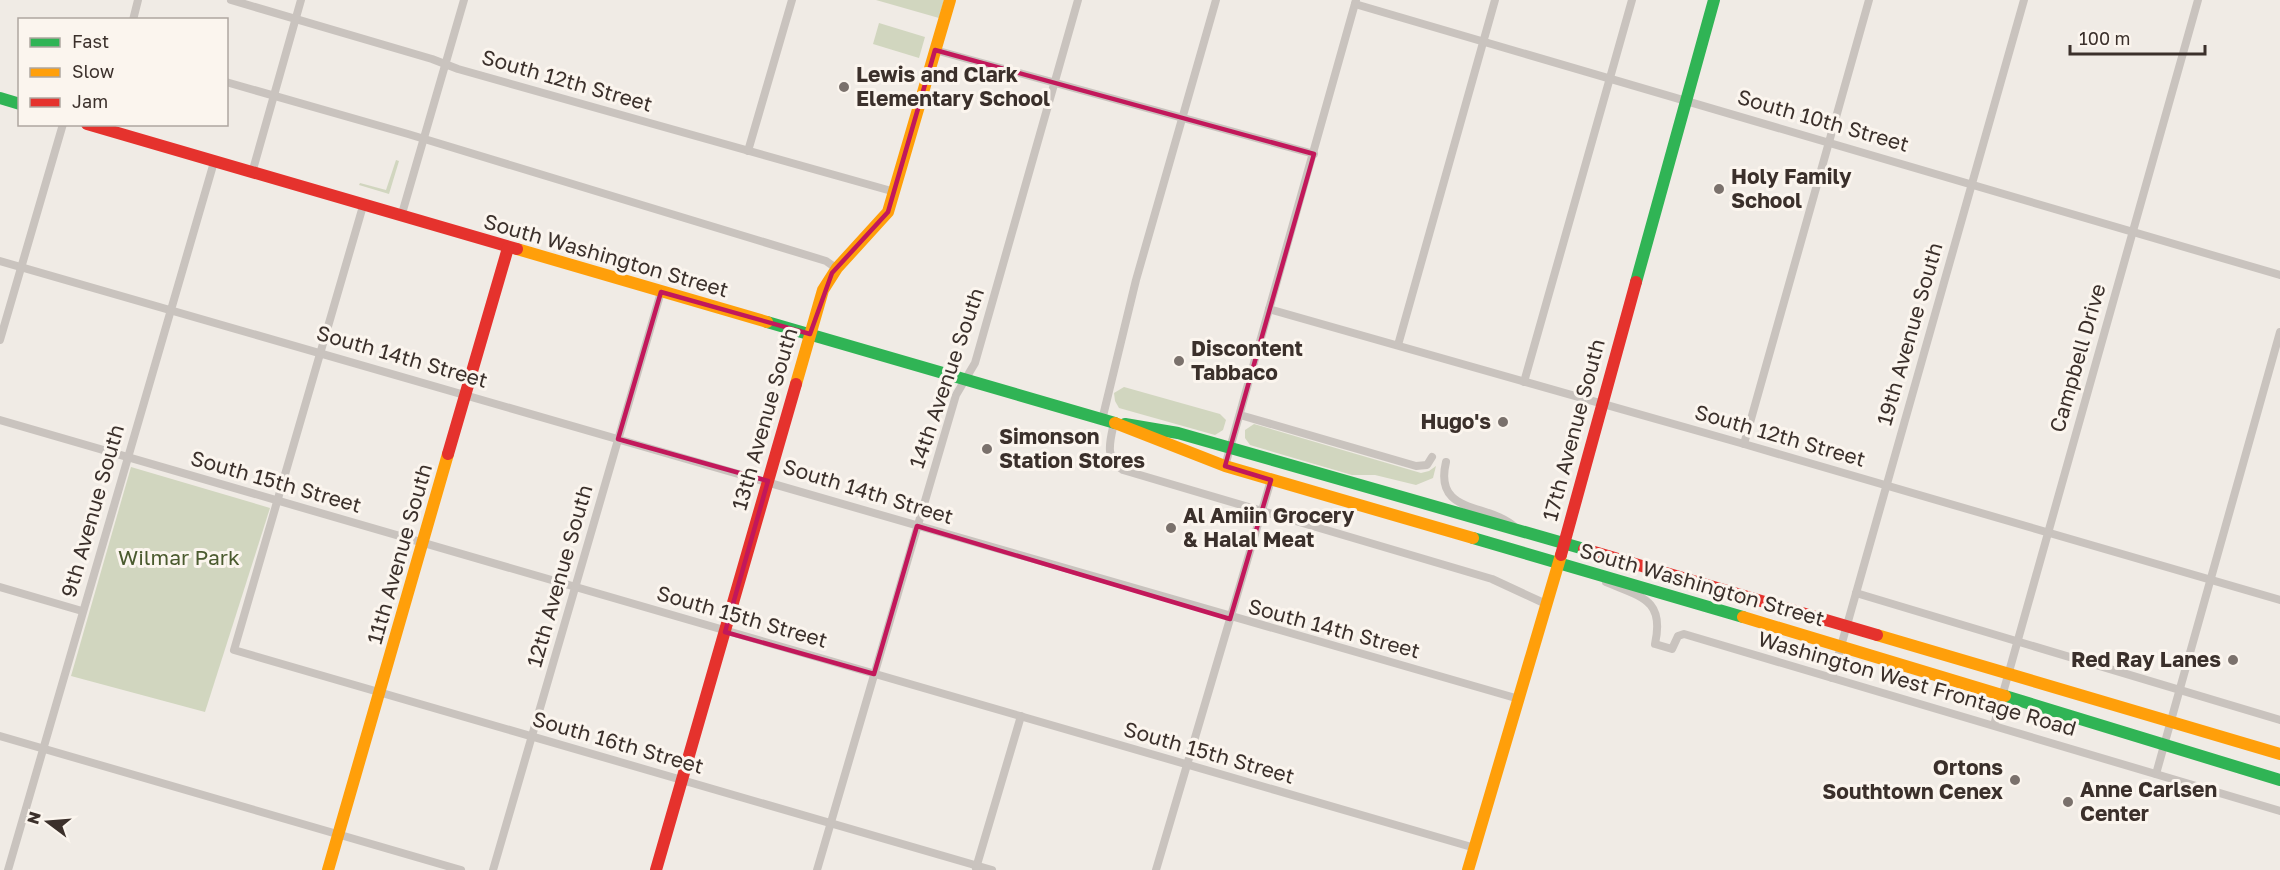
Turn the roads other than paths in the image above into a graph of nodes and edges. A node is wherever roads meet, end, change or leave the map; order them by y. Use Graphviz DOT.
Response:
graph roads {
  1 [pos="138,0"];
  2 [pos="231,0"];
  3 [pos="301,0"];
  4 [pos="464,0"];
  5 [pos="792,0"];
  6 [pos="950,0"];
  7 [pos="1078,0"];
  8 [pos="1216,0"];
  9 [pos="1495,0"];
  10 [pos="1632,0"];
  11 [pos="1714,0"];
  12 [pos="1869,0"];
  13 [pos="2024,0"];
  14 [pos="2198,0"];
  15 [pos="1356,2"];
  16 [pos="134,18"];
  17 [pos="296,19"];
  18 [pos="1484,40"];
  19 [pos="935,50"];
  20 [pos="443,64"];
  21 [pos="1611,78"];
  22 [pos="1055,82"];
  23 [pos="228,83"];
  24 [pos="272,96"];
  25 [pos="0,98"];
  26 [pos="1686,100"];
  27 [pos="18,103"];
  28 [pos="1182,117"];
  29 [pos="62,126"];
  30 [pos="101,127"];
  31 [pos="424,139"];
  32 [pos="1830,142"];
  33 [pos="748,151"];
  34 [pos="1314,153"];
  35 [pos="214,162"];
  36 [pos="252,173"];
  37 [pos="1972,183"];
  38 [pos="895,192"];
  39 [pos="363,206"];
  40 [pos="401,217"];
  41 [pos="2133,230"];
  42 [pos="508,248"];
  43 [pos="0,261"];
  44 [pos="21,267"];
  45 [pos="836,268"];
  46 [pos="2280,274"];
  47 [pos="661,292"];
  48 [pos="171,308"];
  49 [pos="1269,309"];
  50 [pos="2280,332"];
  51 [pos="810,334"];
  52 [pos="0,340"];
  53 [pos="1398,345"];
  54 [pos="320,352"];
  55 [pos="963,380"];
  56 [pos="1524,382"];
  57 [pos="466,394"];
  58 [pos="1601,404"];
  59 [pos="1240,415"];
  60 [pos="0,420"];
  61 [pos="1108,422"];
  62 [pos="618,439"];
  63 [pos="1744,444"];
  64 [pos="1231,447"];
  65 [pos="127,457"];
  66 [pos="1432,457"];
  67 [pos="1446,462"];
  68 [pos="1225,466"];
  69 [pos="1272,480"];
  70 [pos="768,481"];
  71 [pos="1886,485"];
  72 [pos="277,501"];
  73 [pos="1262,512"];
  74 [pos="917,525"];
  75 [pos="1516,528"];
  76 [pos="2048,532"];
  77 [pos="1564,542"];
  78 [pos="423,544"];
  79 [pos="1558,563"];
  80 [pos="1593,574"];
  81 [pos="2210,580"];
  82 [pos="0,586"];
  83 [pos="575,587"];
  84 [pos="1856,593"];
  85 [pos="2280,600"];
  86 [pos="1546,604"];
  87 [pos="82,611"];
  88 [pos="1230,619"];
  89 [pos="1846,627"];
  90 [pos="725,632"];
  91 [pos="2017,643"];
  92 [pos="1841,646"];
  93 [pos="2008,673"];
  94 [pos="874,674"];
  95 [pos="1832,678"];
  96 [pos="2180,691"];
  97 [pos="380,693"];
  98 [pos="2002,695"];
  99 [pos="1519,699"];
  100 [pos="1021,716"];
  101 [pos="2280,720"];
  102 [pos="2171,722"];
  103 [pos="1994,726"];
  104 [pos="0,736"];
  105 [pos="533,738"];
  106 [pos="2165,743"];
  107 [pos="43,748"];
  108 [pos="2280,754"];
  109 [pos="1185,765"];
  110 [pos="2156,774"];
  111 [pos="682,780"];
  112 [pos="2280,780"];
  113 [pos="2280,811"];
  114 [pos="830,823"];
  115 [pos="338,834"];
  116 [pos="1474,848"];
  117 [pos="976,868"];
  118 [pos="8,870"];
  119 [pos="328,870"];
  120 [pos="461,870"];
  121 [pos="493,870"];
  122 [pos="656,870"];
  123 [pos="817,870"];
  124 [pos="992,870"];
  125 [pos="1156,870"];
  126 [pos="1468,870"];
  1 -- 16 [label="street"];
  2 -- 17 [label="street, South 12th Street"];
  3 -- 17 [label="street"];
  4 -- 20 [label="street"];
  5 -- 33 [label="street"];
  6 -- 19 [label="main road, 13th Avenue South"];
  7 -- 22 [label="street, 14th Avenue South"];
  8 -- 28 [label="street"];
  9 -- 18 [label="street"];
  10 -- 21 [label="street"];
  11 -- 26 [label="main road, 17th Avenue South"];
  12 -- 32 [label="street"];
  13 -- 37 [label="street, 19th Avenue South"];
  14 -- 41 [label="street, Campbell Drive"];
  15 -- 18 [label="street, South 10th Street"];
  15 -- 34 [label="street"];
  17 -- 20 [label="street, South 12th Street"];
  17 -- 24 [label="street"];
  18 -- 21 [label="street, South 10th Street"];
  18 -- 53 [label="street"];
  19 -- 22 [label="street"];
  19 -- 38 [label="main road, 13th Avenue South"];
  20 -- 31 [label="street"];
  20 -- 33 [label="street, South 12th Street"];
  21 -- 26 [label="street, South 10th Street"];
  21 -- 56 [label="street"];
  22 -- 28 [label="street"];
  22 -- 55 [label="street, 14th Avenue South"];
  23 -- 24 [label="street"];
  24 -- 31 [label="street"];
  24 -- 36 [label="street"];
  25 -- 27 [label="main road"];
  26 -- 32 [label="street, South 10th Street"];
  26 -- 58 [label="main road, 17th Avenue South"];
  28 -- 34 [label="street"];
  28 -- 61 [label="street"];
  29 -- 44 [label="street"];
  30 -- 35 [label="main road, South Washington Street"];
  31 -- 40 [label="street"];
  31 -- 45 [label="street"];
  32 -- 37 [label="street, South 10th Street"];
  32 -- 63 [label="street"];
  33 -- 38 [label="street, South 12th Street"];
  34 -- 49 [label="street"];
  35 -- 36 [label="main road, South Washington Street"];
  35 -- 48 [label="street, 9th Avenue South"];
  36 -- 39 [label="main road, South Washington Street"];
  37 -- 41 [label="street, South 10th Street"];
  37 -- 71 [label="street, 19th Avenue South"];
  38 -- 45 [label="main road, 13th Avenue South"];
  39 -- 40 [label="main road, South Washington Street"];
  39 -- 54 [label="street"];
  40 -- 42 [label="main road, South Washington Street"];
  41 -- 46 [label="street, South 10th Street"];
  41 -- 76 [label="street, Campbell Drive"];
  42 -- 47 [label="main road, South Washington Street"];
  42 -- 57 [label="main road, 11th Avenue South"];
  43 -- 44 [label="street, South 14th Street"];
  44 -- 48 [label="street, South 14th Street"];
  44 -- 52 [label="street"];
  45 -- 51 [label="main road, 13th Avenue South"];
  47 -- 51 [label="main road, South Washington Street"];
  47 -- 62 [label="street, 12th Avenue South"];
  48 -- 54 [label="street, South 14th Street"];
  48 -- 65 [label="street, 9th Avenue South"];
  49 -- 53 [label="street, South 12th Street"];
  49 -- 59 [label="street"];
  50 -- 81 [label="street"];
  51 -- 55 [label="main road, South Washington Street"];
  51 -- 70 [label="main road, 13th Avenue South"];
  53 -- 56 [label="street, South 12th Street"];
  54 -- 57 [label="street, South 14th Street"];
  54 -- 72 [label="street"];
  55 -- 61 [label="main road, South Washington Street"];
  55 -- 74 [label="street, 14th Avenue South"];
  56 -- 58 [label="street, South 12th Street"];
  57 -- 62 [label="street, South 14th Street"];
  57 -- 78 [label="main road, 11th Avenue South"];
  58 -- 63 [label="street, South 12th Street"];
  58 -- 77 [label="main road, 17th Avenue South"];
  59 -- 64 [label="street"];
  59 -- 66 [label="street"];
  60 -- 65 [label="street, South 15th Street"];
  61 -- 64 [label="main road, South Washington Street"];
  61 -- 68 [label="main road, South Washington Street"];
  61 -- 73 [label="street"];
  62 -- 70 [label="street, South 14th Street"];
  62 -- 83 [label="street, 12th Avenue South"];
  63 -- 71 [label="street, South 12th Street"];
  64 -- 68 [label="street"];
  64 -- 75 [label="main road, South Washington Street"];
  65 -- 72 [label="street, South 15th Street"];
  65 -- 87 [label="street, 9th Avenue South"];
  67 -- 75 [label="street"];
  68 -- 69 [label="main road, South Washington Street"];
  69 -- 73 [label="street"];
  69 -- 79 [label="main road, South Washington Street"];
  70 -- 74 [label="street, South 14th Street"];
  70 -- 90 [label="main road, 13th Avenue South"];
  71 -- 76 [label="street, South 12th Street"];
  71 -- 84 [label="street, 19th Avenue South"];
  72 -- 78 [label="street, South 15th Street"];
  72 -- 97 [label="street, South 16th Street"];
  73 -- 86 [label="street"];
  73 -- 88 [label="street"];
  74 -- 88 [label="street, South 14th Street"];
  74 -- 94 [label="street, 14th Avenue South"];
  75 -- 77 [label="main road, South Washington Street"];
  76 -- 81 [label="street, South 12th Street"];
  76 -- 91 [label="street, Campbell Drive"];
  77 -- 79 [label="main road, 17th Avenue South"];
  77 -- 89 [label="main road, South Washington Street"];
  78 -- 83 [label="street, South 15th Street"];
  78 -- 97 [label="main road, 11th Avenue South"];
  79 -- 80 [label="main road, South Washington Street"];
  79 -- 86 [label="main road, 17th Avenue South"];
  80 -- 92 [label="main road, South Washington Street"];
  80 -- 95 [label="street, Washington West Frontage Road"];
  81 -- 85 [label="street, South 12th Street"];
  81 -- 96 [label="street"];
  82 -- 87 [label="street"];
  83 -- 90 [label="street, South 15th Street"];
  83 -- 105 [label="street, 12th Avenue South"];
  84 -- 89 [label="street, 19th Avenue South"];
  84 -- 91 [label="street"];
  86 -- 99 [label="main road, 17th Avenue South"];
  87 -- 107 [label="street, 9th Avenue South"];
  88 -- 99 [label="street, South 14th Street"];
  88 -- 109 [label="street"];
  89 -- 92 [label="street, 19th Avenue South"];
  89 -- 93 [label="main road, South Washington Street"];
  90 -- 94 [label="street, South 15th Street"];
  90 -- 111 [label="main road, 13th Avenue South"];
  91 -- 93 [label="street, Campbell Drive"];
  91 -- 96 [label="street"];
  92 -- 95 [label="street, 19th Avenue South"];
  92 -- 98 [label="main road, South Washington Street"];
  93 -- 98 [label="street, Campbell Drive"];
  93 -- 102 [label="main road, South Washington Street"];
  94 -- 100 [label="street, South 15th Street"];
  94 -- 114 [label="street, 14th Avenue South"];
  95 -- 103 [label="street, Washington West Frontage Road"];
  96 -- 101 [label="street"];
  96 -- 102 [label="street"];
  97 -- 105 [label="street, South 16th Street"];
  97 -- 115 [label="main road, 11th Avenue South"];
  98 -- 103 [label="street, Campbell Drive"];
  98 -- 106 [label="main road, South Washington Street"];
  99 -- 116 [label="main road, 17th Avenue South"];
  100 -- 109 [label="street, South 15th Street"];
  100 -- 117 [label="street"];
  102 -- 106 [label="street"];
  102 -- 108 [label="main road, South Washington Street"];
  103 -- 110 [label="street, Washington West Frontage Road"];
  104 -- 107 [label="street"];
  105 -- 111 [label="street, South 16th Street"];
  105 -- 121 [label="street, 12th Avenue South"];
  106 -- 110 [label="street"];
  106 -- 112 [label="main road, South Washington Street"];
  107 -- 115 [label="street"];
  107 -- 118 [label="street, 9th Avenue South"];
  109 -- 116 [label="street, South 15th Street"];
  109 -- 125 [label="street"];
  110 -- 113 [label="street, Washington West Frontage Road"];
  111 -- 114 [label="street, South 16th Street"];
  111 -- 122 [label="main road, 13th Avenue South"];
  114 -- 117 [label="street, South 16th Street"];
  114 -- 123 [label="street, 14th Avenue South"];
  115 -- 119 [label="main road, 11th Avenue South"];
  115 -- 120 [label="street"];
  116 -- 126 [label="main road, 17th Avenue South"];
  117 -- 124 [label="street, South 16th Street"];
}
